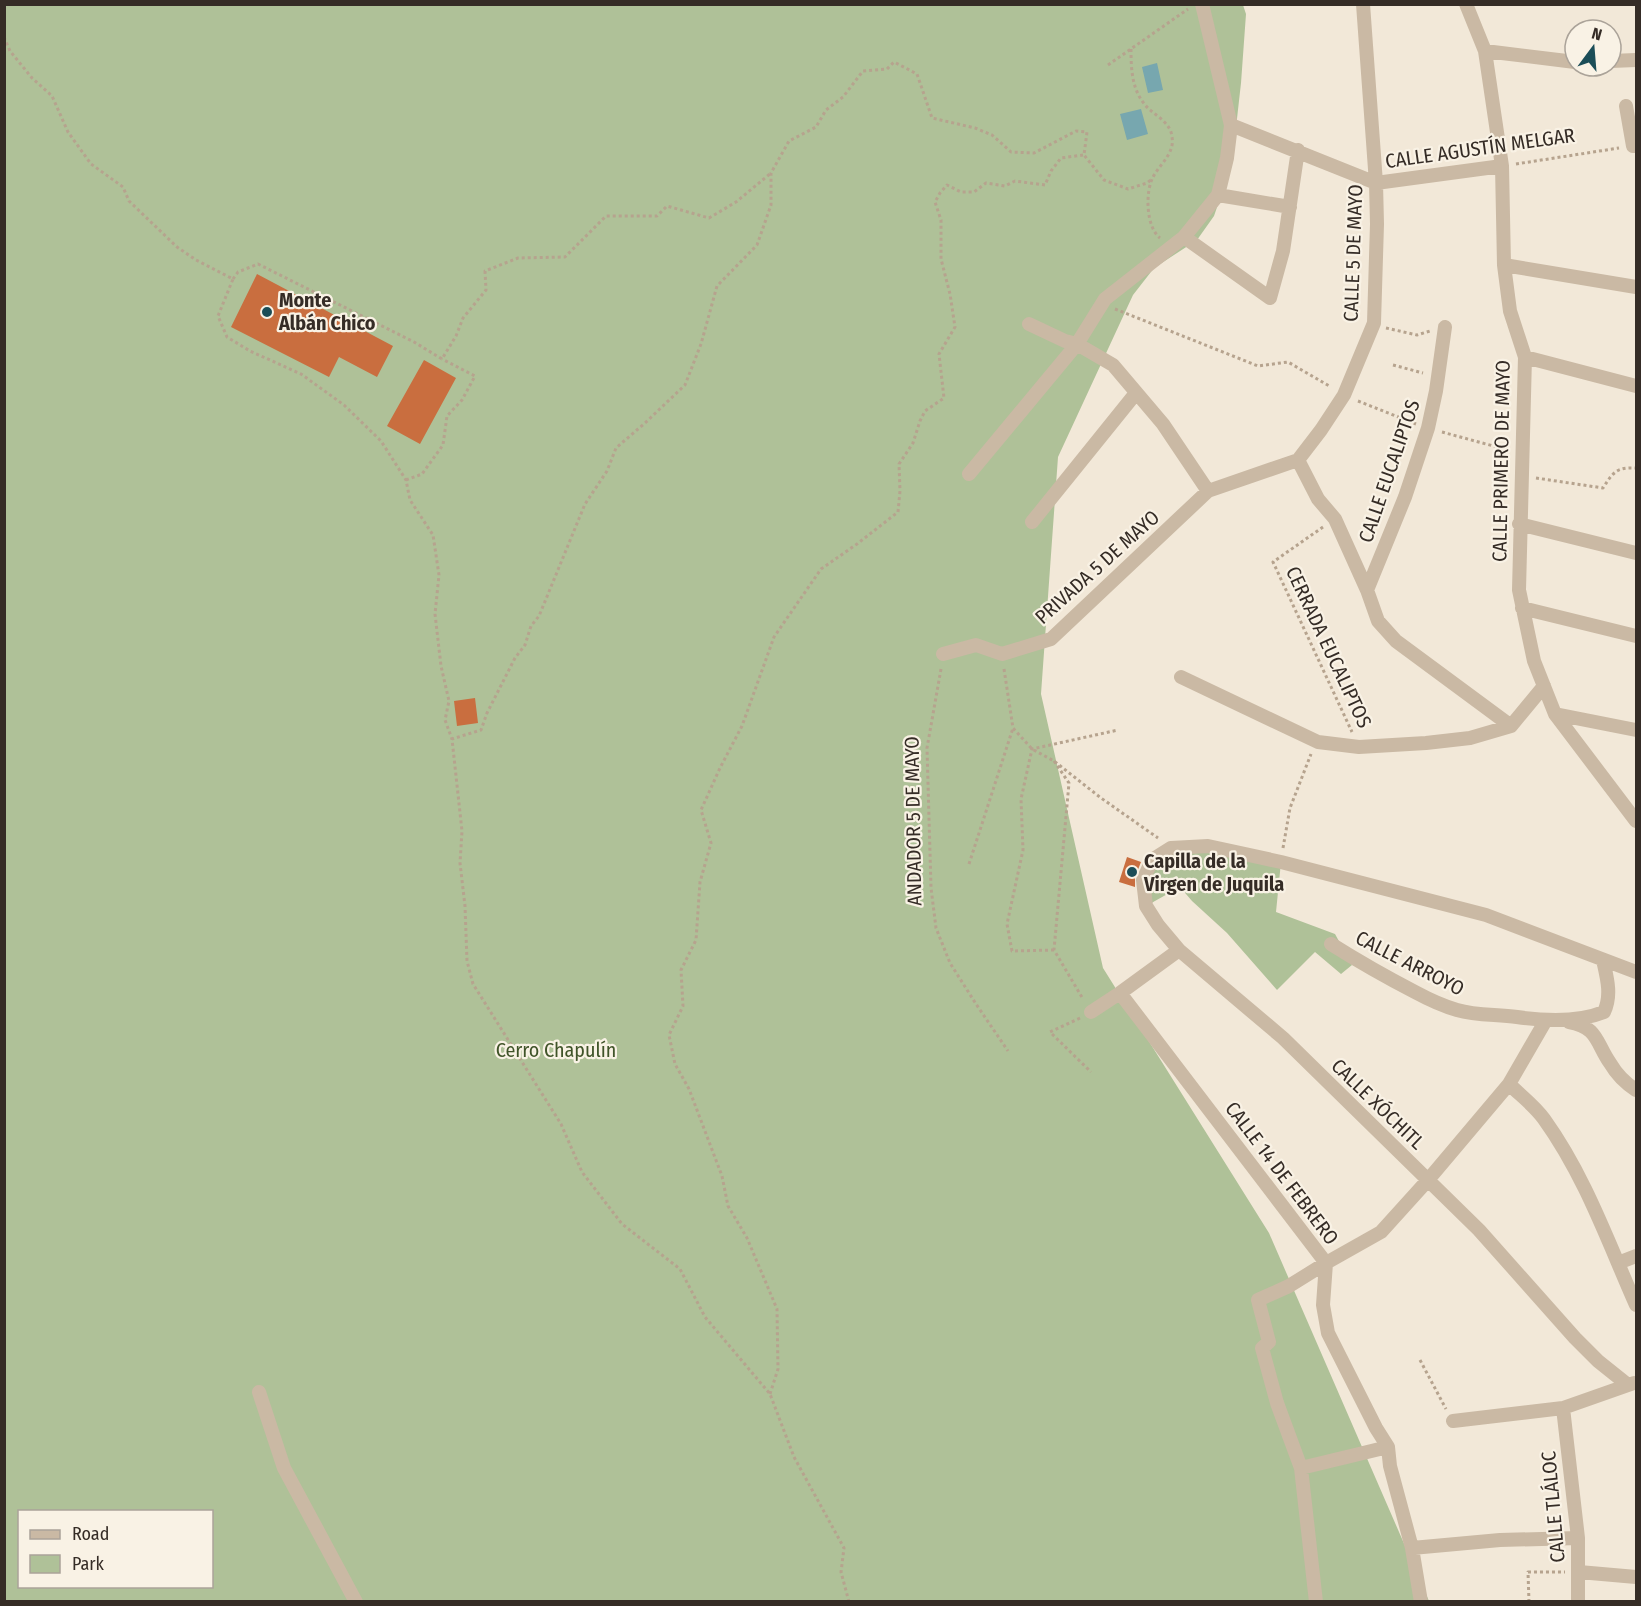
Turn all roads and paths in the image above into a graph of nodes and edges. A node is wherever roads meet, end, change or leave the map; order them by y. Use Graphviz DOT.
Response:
graph roads {
  1 [pos="1194,4"];
  2 [pos="1202,4"];
  3 [pos="1363,4"];
  4 [pos="1466,4"];
  5 [pos="4,37"];
  6 [pos="1131,50"];
  7 [pos="1485,51"];
  8 [pos="1563,61"];
  9 [pos="1108,64"];
  10 [pos="1626,105"];
  11 [pos="1231,124"];
  12 [pos="1635,146"];
  13 [pos="1298,150"];
  14 [pos="1084,155"];
  15 [pos="1502,166"];
  16 [pos="771,173"];
  17 [pos="1152,178"];
  18 [pos="1376,183"];
  19 [pos="1218,195"];
  20 [pos="1290,207"];
  21 [pos="1184,237"];
  22 [pos="1170,247"];
  23 [pos="1504,265"];
  24 [pos="233,279"];
  25 [pos="1636,287"];
  26 [pos="1102,304"];
  27 [pos="1374,323"];
  28 [pos="1029,324"];
  29 [pos="1445,327"];
  30 [pos="1077,344"];
  31 [pos="1525,357"];
  32 [pos="442,359"];
  33 [pos="1393,365"];
  34 [pos="1437,377"];
  35 [pos="1636,386"];
  36 [pos="1136,393"];
  37 [pos="1344,395"];
  38 [pos="1428,428"];
  39 [pos="1522,453"];
  40 [pos="1298,460"];
  41 [pos="1636,468"];
  42 [pos="969,474"];
  43 [pos="1522,476"];
  44 [pos="406,480"];
  45 [pos="1208,491"];
  46 [pos="1335,519"];
  47 [pos="1032,522"];
  48 [pos="1519,524"];
  49 [pos="1636,553"];
  50 [pos="1367,590"];
  51 [pos="1522,608"];
  52 [pos="1636,636"];
  53 [pos="943,654"];
  54 [pos="1002,654"];
  55 [pos="1181,677"];
  56 [pos="1544,686"];
  57 [pos="1555,714"];
  58 [pos="1511,726"];
  59 [pos="1012,728"];
  60 [pos="1118,730"];
  61 [pos="1636,730"];
  62 [pos="452,739"];
  63 [pos="1318,742"];
  64 [pos="1359,747"];
  65 [pos="1032,749"];
  66 [pos="1054,761"];
  67 [pos="1636,821"];
  68 [pos="1171,848"];
  69 [pos="1281,862"];
  70 [pos="969,864"];
  71 [pos="1331,944"];
  72 [pos="1054,950"];
  73 [pos="1179,950"];
  74 [pos="1603,960"];
  75 [pos="1636,972"];
  76 [pos="1120,993"];
  77 [pos="1090,1012"];
  78 [pos="1552,1020"];
  79 [pos="1008,1051"];
  80 [pos="1091,1072"];
  81 [pos="1509,1083"];
  82 [pos="1636,1090"];
  83 [pos="1428,1180"];
  84 [pos="1636,1256"];
  85 [pos="1326,1263"];
  86 [pos="1618,1263"];
  87 [pos="1636,1305"];
  88 [pos="1420,1360"];
  89 [pos="1632,1383"];
  90 [pos="259,1392"];
  91 [pos="770,1394"];
  92 [pos="1563,1408"];
  93 [pos="1453,1421"];
  94 [pos="1388,1447"];
  95 [pos="1301,1468"];
  96 [pos="1578,1538"];
  97 [pos="1412,1548"];
  98 [pos="1579,1572"];
  99 [pos="1636,1577"];
  100 [pos="357,1602"];
  101 [pos="849,1602"];
  102 [pos="1316,1602"];
  103 [pos="1421,1602"];
  104 [pos="1529,1602"];
  105 [pos="1578,1602"];
  1 -- 6 [label="path"];
  2 -- 11 [label="street"];
  3 -- 18 [label="street, CALLE 5 DE MAYO"];
  4 -- 7 [label="street, CALLE PRIMERO DE MAYO"];
  5 -- 24 [label="path"];
  6 -- 9 [label="path"];
  6 -- 17 [label="path"];
  7 -- 8 [label="street"];
  7 -- 15 [label="street, CALLE PRIMERO DE MAYO"];
  10 -- 12 [label="street"];
  11 -- 13 [label="street, CALLE AGUSTÍN MELGAR"];
  11 -- 19 [label="street"];
  12 -- 15 [label="path, CALLE AGUSTÍN MELGAR"];
  13 -- 18 [label="street, CALLE AGUSTÍN MELGAR"];
  13 -- 20 [label="street"];
  14 -- 16 [label="path"];
  14 -- 17 [label="path"];
  14 -- 91 [label="path"];
  15 -- 18 [label="street, CALLE AGUSTÍN MELGAR"];
  15 -- 23 [label="street, CALLE PRIMERO DE MAYO"];
  16 -- 32 [label="path"];
  16 -- 62 [label="path"];
  17 -- 22 [label="path"];
  18 -- 27 [label="street, CALLE 5 DE MAYO"];
  19 -- 20 [label="street"];
  19 -- 21 [label="street"];
  20 -- 21 [label="street"];
  21 -- 22 [label="street"];
  22 -- 26 [label="street"];
  23 -- 25 [label="street"];
  23 -- 31 [label="street, CALLE PRIMERO DE MAYO"];
  24 -- 32 [label="path"];
  24 -- 44 [label="path"];
  26 -- 30 [label="street"];
  26 -- 37 [label="path"];
  27 -- 29 [label="path"];
  27 -- 37 [label="street, CALLE 5 DE MAYO"];
  28 -- 30 [label="street"];
  29 -- 34 [label="street, CALLE EUCALIPTOS"];
  30 -- 36 [label="street"];
  30 -- 42 [label="street"];
  31 -- 35 [label="street"];
  31 -- 39 [label="street, CALLE PRIMERO DE MAYO"];
  32 -- 44 [label="path"];
  33 -- 34 [label="path"];
  34 -- 38 [label="street, CALLE EUCALIPTOS"];
  36 -- 45 [label="street"];
  36 -- 47 [label="street"];
  37 -- 38 [label="path"];
  37 -- 40 [label="street, CALLE 5 DE MAYO"];
  38 -- 39 [label="path"];
  38 -- 50 [label="street, CALLE EUCALIPTOS"];
  39 -- 43 [label="street, CALLE PRIMERO DE MAYO"];
  40 -- 45 [label="street"];
  40 -- 46 [label="street, CALLE EUCALIPTOS"];
  41 -- 43 [label="path"];
  43 -- 48 [label="street, CALLE PRIMERO DE MAYO"];
  44 -- 62 [label="path"];
  45 -- 54 [label="street, PRIVADA 5 DE MAYO"];
  46 -- 50 [label="street, CALLE EUCALIPTOS"];
  46 -- 64 [label="path, CERRADA EUCALIPTOS"];
  48 -- 49 [label="street"];
  48 -- 51 [label="street, CALLE PRIMERO DE MAYO"];
  50 -- 58 [label="street, CALLE EUCALIPTOS"];
  51 -- 52 [label="street"];
  51 -- 56 [label="street, CALLE PRIMERO DE MAYO"];
  53 -- 54 [label="street"];
  53 -- 79 [label="path, ANDADOR 5 DE MAYO"];
  54 -- 59 [label="path"];
  55 -- 63 [label="street"];
  56 -- 57 [label="street, CALLE PRIMERO DE MAYO"];
  56 -- 58 [label="street"];
  57 -- 61 [label="street"];
  57 -- 67 [label="street, CALLE PRIMERO DE MAYO"];
  58 -- 64 [label="street"];
  59 -- 65 [label="path"];
  59 -- 70 [label="path"];
  60 -- 65 [label="path"];
  62 -- 91 [label="path"];
  63 -- 64 [label="street"];
  63 -- 69 [label="path"];
  65 -- 66 [label="path"];
  65 -- 72 [label="path"];
  66 -- 68 [label="path"];
  66 -- 72 [label="path"];
  68 -- 69 [label="street"];
  68 -- 73 [label="street, CALLE XÓCHITL"];
  69 -- 74 [label="street"];
  71 -- 78 [label="street, CALLE ARROYO"];
  72 -- 77 [label="path"];
  73 -- 76 [label="street"];
  73 -- 83 [label="street, CALLE XÓCHITL"];
  74 -- 75 [label="street"];
  74 -- 78 [label="street"];
  76 -- 77 [label="street"];
  76 -- 85 [label="street, CALLE 14 DE FEBRERO"];
  77 -- 80 [label="path"];
  78 -- 81 [label="street"];
  78 -- 82 [label="street"];
  81 -- 83 [label="street"];
  81 -- 86 [label="street"];
  83 -- 85 [label="street"];
  83 -- 89 [label="street, CALLE XÓCHITL"];
  84 -- 86 [label="street"];
  85 -- 94 [label="street, CALLE 14 DE FEBRERO"];
  85 -- 95 [label="street"];
  86 -- 87 [label="street"];
  88 -- 93 [label="path"];
  89 -- 92 [label="street"];
  90 -- 100 [label="street"];
  91 -- 101 [label="path"];
  92 -- 93 [label="street"];
  92 -- 96 [label="street, CALLE TLÁLOC"];
  94 -- 95 [label="street"];
  94 -- 97 [label="street, CALLE 14 DE FEBRERO"];
  95 -- 102 [label="street"];
  96 -- 97 [label="street"];
  96 -- 98 [label="street, CALLE TLÁLOC"];
  97 -- 103 [label="street, CALLE 14 DE FEBRERO"];
  98 -- 99 [label="street"];
  98 -- 104 [label="path"];
  98 -- 105 [label="street, CALLE TLÁLOC"];
}
